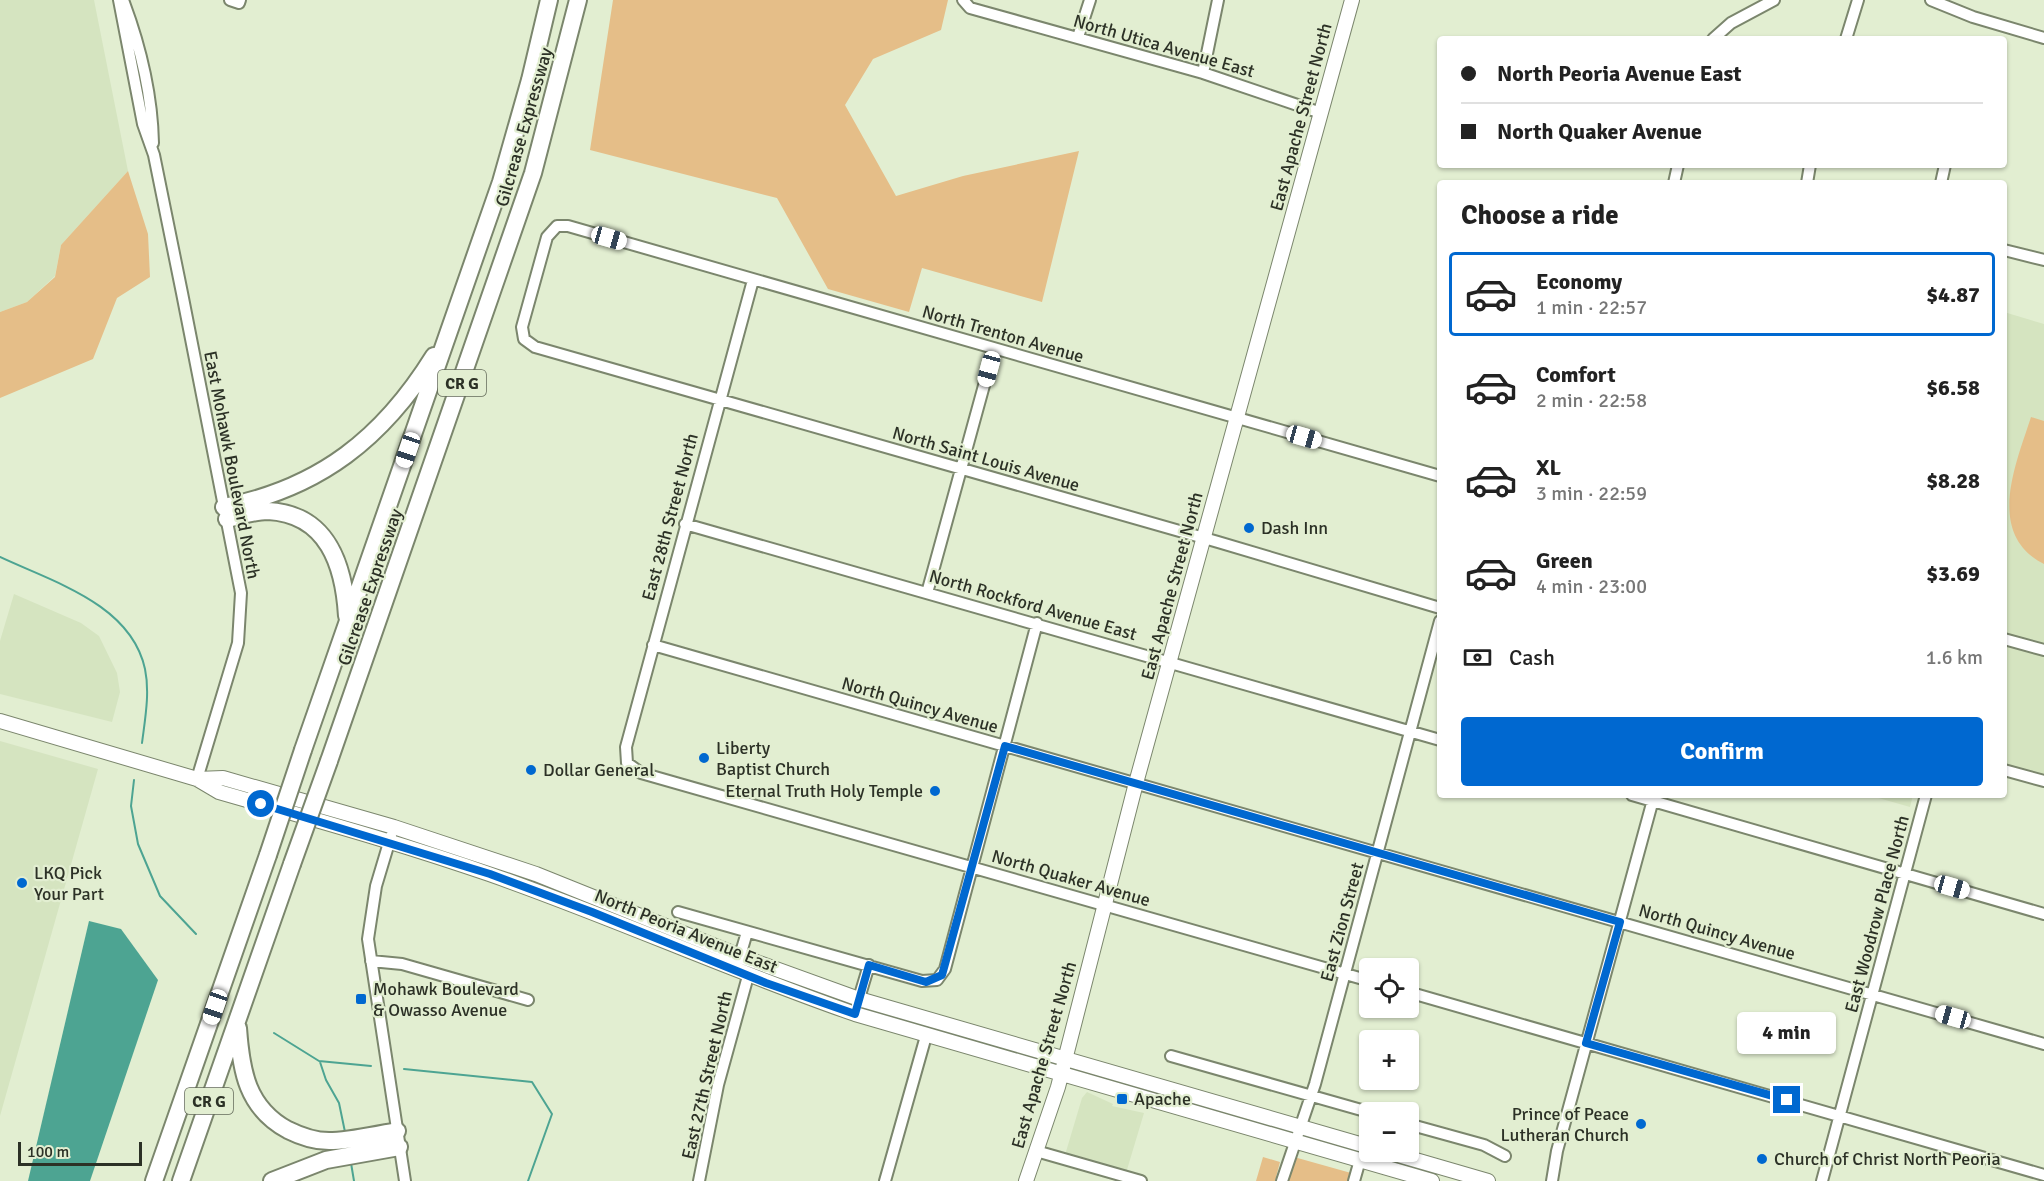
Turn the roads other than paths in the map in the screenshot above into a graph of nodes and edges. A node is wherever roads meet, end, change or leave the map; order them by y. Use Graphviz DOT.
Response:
graph roads {
  1 [pos="121,0"];
  2 [pos="549,0"];
  3 [pos="578,0"];
  4 [pos="1090,0"];
  5 [pos="1218,0"];
  6 [pos="1352,0"];
  7 [pos="1774,0"];
  8 [pos="1858,0"];
  9 [pos="1931,0"];
  10 [pos="963,1"];
  11 [pos="2008,27"];
  12 [pos="1716,36"];
  13 [pos="1847,36"];
  14 [pos="2003,36"];
  15 [pos="1078,37"];
  16 [pos="2044,38"];
  17 [pos="1203,73"];
  18 [pos="1321,113"];
  19 [pos="2007,251"];
  20 [pos="2044,260"];
  21 [pos="753,280"];
  22 [pos="452,327"];
  23 [pos="524,339"];
  24 [pos="994,349"];
  25 [pos="718,401"];
  26 [pos="1237,417"];
  27 [pos="962,469"];
  28 [pos="1437,475"];
  29 [pos="225,513"];
  30 [pos="685,524"];
  31 [pos="1204,538"];
  32 [pos="927,593"];
  33 [pos="1437,607"];
  34 [pos="348,623"];
  35 [pos="1037,623"];
  36 [pos="1437,632"];
  37 [pos="2007,640"];
  38 [pos="653,645"];
  39 [pos="2044,651"];
  40 [pos="1170,662"];
  41 [pos="0,721"];
  42 [pos="1411,732"];
  43 [pos="1437,739"];
  44 [pos="1005,746"];
  45 [pos="627,763"];
  46 [pos="2007,771"];
  47 [pos="197,779"];
  48 [pos="2044,781"];
  49 [pos="1136,783"];
  50 [pos="1653,798"];
  51 [pos="1925,798"];
  52 [pos="394,827"];
  53 [pos="390,842"];
  54 [pos="1378,853"];
  55 [pos="973,867"];
  56 [pos="1905,874"];
  57 [pos="1105,906"];
  58 [pos="678,912"];
  59 [pos="2044,914"];
  60 [pos="1620,922"];
  61 [pos="747,932"];
  62 [pos="740,956"];
  63 [pos="370,961"];
  64 [pos="869,965"];
  65 [pos="1344,974"];
  66 [pos="748,976"];
  67 [pos="1359,978"];
  68 [pos="1873,993"];
  69 [pos="1419,996"];
  70 [pos="859,999"];
  71 [pos="528,1000"];
  72 [pos="855,1014"];
  73 [pos="237,1021"];
  74 [pos="926,1036"];
  75 [pos="1586,1043"];
  76 [pos="2044,1044"];
  77 [pos="1171,1056"];
  78 [pos="1064,1059"];
  79 [pos="1060,1074"];
  80 [pos="1311,1096"];
  81 [pos="1359,1109"];
  82 [pos="1840,1115"];
  83 [pos="1299,1126"];
  84 [pos="1419,1127"];
  85 [pos="398,1139"];
  86 [pos="1294,1142"];
  87 [pos="1359,1144"];
  88 [pos="1036,1151"];
  89 [pos="1505,1156"];
  90 [pos="1359,1161"];
  91 [pos="1419,1161"];
  92 [pos="1360,1162"];
  93 [pos="1364,1162"];
  94 [pos="2044,1175"];
  95 [pos="154,1181"];
  96 [pos="181,1181"];
  97 [pos="272,1181"];
  98 [pos="405,1181"];
  99 [pos="699,1181"];
  100 [pos="885,1181"];
  101 [pos="1026,1181"];
  102 [pos="1141,1181"];
  103 [pos="1282,1181"];
  104 [pos="1354,1181"];
  105 [pos="1432,1181"];
  106 [pos="1488,1181"];
  107 [pos="1552,1181"];
  108 [pos="1822,1181"];
  1 -- 29 [label="street, East Mohawk Boulevard North"];
  2 -- 22 [label="highway, Gilcrease Expressway / CR G"];
  3 -- 73 [label="highway, Gilcrease Expressway / CR G, bridge"];
  4 -- 15 [label="street"];
  5 -- 17 [label="street"];
  6 -- 18 [label="main road, East Apache Street North"];
  7 -- 12 [label="street"];
  8 -- 13 [label="street"];
  9 -- 11 [label="street"];
  10 -- 15 [label="street, North Utica Avenue East"];
  11 -- 14 [label="street"];
  11 -- 16 [label="street"];
  15 -- 17 [label="street, North Utica Avenue East"];
  17 -- 18 [label="street, North Utica Avenue East"];
  18 -- 26 [label="main road, East Apache Street North"];
  19 -- 20 [label="street"];
  21 -- 23 [label="street, North Trenton Avenue"];
  21 -- 24 [label="street, North Trenton Avenue"];
  21 -- 25 [label="street, East 28th Street North"];
  22 -- 29 [label="highway"];
  22 -- 34 [label="highway, Gilcrease Expressway / CR G"];
  23 -- 25 [label="street, North Saint Louis Avenue"];
  24 -- 26 [label="street, North Trenton Avenue"];
  24 -- 27 [label="street"];
  25 -- 27 [label="street, North Saint Louis Avenue"];
  25 -- 30 [label="street, East 28th Street North"];
  26 -- 28 [label="street, North Trenton Avenue"];
  26 -- 31 [label="main road, East Apache Street North"];
  27 -- 31 [label="street, North Saint Louis Avenue"];
  27 -- 32 [label="street"];
  29 -- 34 [label="highway"];
  29 -- 47 [label="street, East Mohawk Boulevard North"];
  30 -- 32 [label="street, North Rockford Avenue East"];
  30 -- 38 [label="street, East 28th Street North"];
  31 -- 33 [label="street, North Saint Louis Avenue"];
  31 -- 40 [label="main road, East Apache Street North"];
  32 -- 35 [label="street, North Rockford Avenue East"];
  34 -- 95 [label="highway, Gilcrease Expressway / CR G, bridge"];
  35 -- 40 [label="street, North Rockford Avenue East"];
  35 -- 44 [label="street"];
  36 -- 42 [label="street, East Zion Street"];
  37 -- 39 [label="street"];
  38 -- 44 [label="street, North Quincy Avenue"];
  38 -- 45 [label="street, East 28th Street North"];
  40 -- 42 [label="street, North Rockford Avenue East"];
  40 -- 49 [label="main road, East Apache Street North"];
  41 -- 47 [label="main road, North Peoria Avenue East"];
  42 -- 43 [label="street, North Rockford Avenue East"];
  42 -- 54 [label="street, East Zion Street"];
  44 -- 49 [label="street, North Quincy Avenue"];
  44 -- 55 [label="street"];
  45 -- 55 [label="street, North Quaker Avenue"];
  46 -- 48 [label="street"];
  47 -- 52 [label="main road, North Peoria Avenue East"];
  47 -- 53 [label="main road, North Peoria Avenue East"];
  49 -- 54 [label="street, North Quincy Avenue"];
  49 -- 57 [label="main road, East Apache Street North"];
  50 -- 56 [label="street"];
  50 -- 60 [label="street"];
  51 -- 56 [label="street, East Woodrow Place North"];
  52 -- 53 [label="street"];
  52 -- 62 [label="main road, North Peoria Avenue East"];
  53 -- 63 [label="street"];
  53 -- 66 [label="main road, North Peoria Avenue East"];
  54 -- 60 [label="street, North Quincy Avenue"];
  54 -- 65 [label="street, East Zion Street"];
  55 -- 57 [label="street, North Quaker Avenue"];
  55 -- 64 [label="street, North Peoria Avenue East"];
  56 -- 59 [label="street"];
  56 -- 68 [label="street, East Woodrow Place North"];
  57 -- 65 [label="street, North Quaker Avenue"];
  57 -- 78 [label="main road, East Apache Street North"];
  58 -- 61 [label="street, North Peoria Avenue East"];
  60 -- 68 [label="street, North Quincy Avenue"];
  60 -- 75 [label="street"];
  61 -- 62 [label="street, North Peoria Avenue East"];
  61 -- 64 [label="street, North Peoria Avenue East"];
  62 -- 70 [label="main road, North Peoria Avenue East"];
  63 -- 71 [label="street"];
  63 -- 85 [label="street"];
  64 -- 70 [label="street"];
  65 -- 67 [label="street, North Quaker Avenue"];
  65 -- 80 [label="street, East Zion Street"];
  66 -- 72 [label="main road, North Peoria Avenue East"];
  66 -- 99 [label="street, East 27th Street North"];
  68 -- 76 [label="street, North Quincy Avenue"];
  68 -- 82 [label="street, East Woodrow Place North"];
  69 -- 75 [label="street"];
  70 -- 72 [label="street"];
  70 -- 78 [label="main road, North Peoria Avenue East"];
  72 -- 74 [label="main road, North Peoria Avenue East"];
  73 -- 85 [label="highway"];
  73 -- 96 [label="highway, Gilcrease Expressway / CR G"];
  74 -- 79 [label="main road, North Peoria Avenue East"];
  74 -- 100 [label="street"];
  75 -- 82 [label="street"];
  75 -- 107 [label="street"];
  77 -- 80 [label="street"];
  78 -- 79 [label="main road, East Apache Street North"];
  78 -- 83 [label="main road, North Peoria Avenue East"];
  79 -- 86 [label="main road, North Peoria Avenue East"];
  79 -- 88 [label="main road, East Apache Street North"];
  80 -- 81 [label="street"];
  80 -- 83 [label="street, East Zion Street"];
  82 -- 94 [label="street"];
  82 -- 108 [label="street, East Woodrow Place North"];
  83 -- 86 [label="street, East Zion Street"];
  83 -- 87 [label="main road, North Peoria Avenue East"];
  84 -- 89 [label="street"];
  85 -- 97 [label="highway"];
  85 -- 98 [label="street"];
  86 -- 90 [label="main road, North Peoria Avenue East"];
  86 -- 103 [label="street, East Zion Street"];
  88 -- 101 [label="main road, East Apache Street North"];
  88 -- 102 [label="street"];
  91 -- 106 [label="main road"];
  92 -- 104 [label="street"];
  93 -- 105 [label="main road, North Peoria Avenue East"];
}
